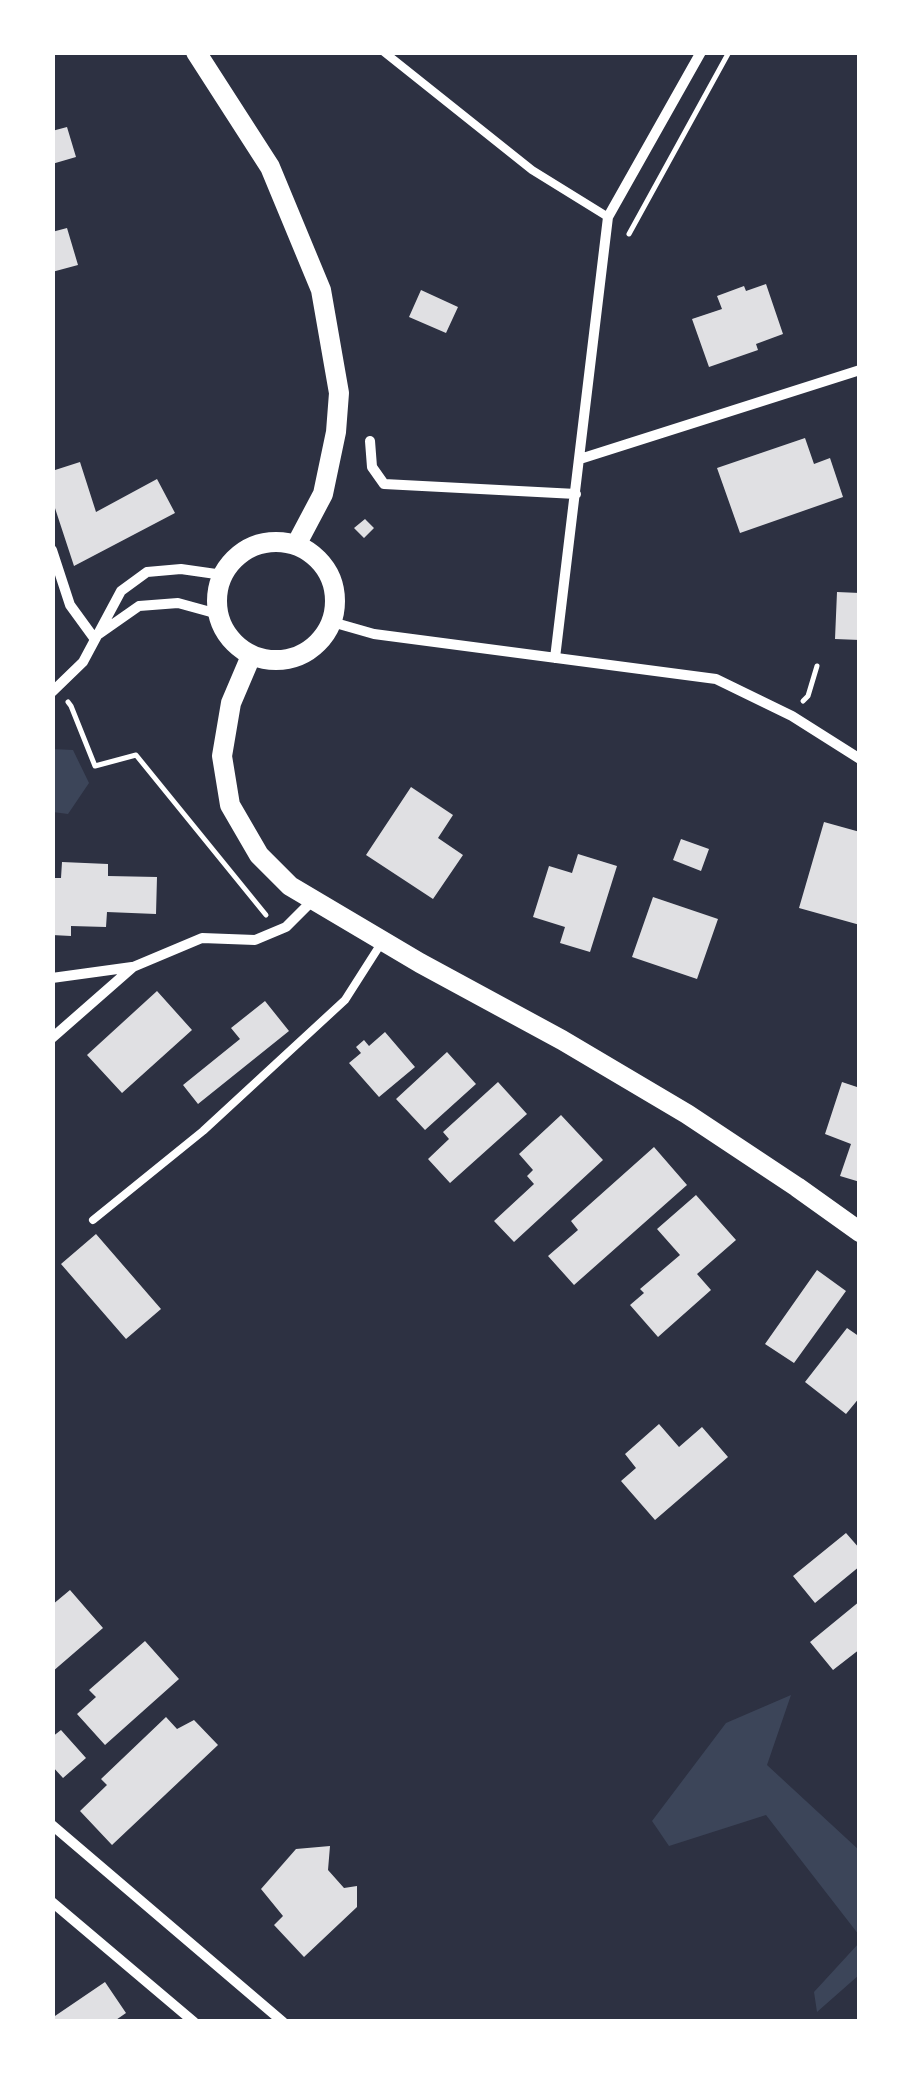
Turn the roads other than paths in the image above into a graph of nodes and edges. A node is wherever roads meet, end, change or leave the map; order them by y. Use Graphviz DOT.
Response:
graph roads {
  1 [pos="196,52"];
  2 [pos="384,52"];
  3 [pos="701,52"];
  4 [pos="608,216"];
  5 [pos="860,370"];
  6 [pos="370,440"];
  7 [pos="580,459"];
  8 [pos="576,494"];
  9 [pos="296,545"];
  10 [pos="52,550"];
  11 [pos="223,575"];
  12 [pos="218,614"];
  13 [pos="332,622"];
  14 [pos="94,638"];
  15 [pos="252,656"];
  16 [pos="555,658"];
  17 [pos="54,691"];
  18 [pos="860,759"];
  19 [pos="313,900"];
  20 [pos="382,942"];
  21 [pos="133,967"];
  22 [pos="52,978"];
  23 [pos="52,1038"];
  24 [pos="93,1220"];
  25 [pos="860,1232"];
  26 [pos="52,1825"];
  27 [pos="52,1902"];
  28 [pos="194,2022"];
  29 [pos="284,2022"];
  1 -- 9 [label="main road"];
  2 -- 4 [label="lane"];
  3 -- 4 [label="street"];
  4 -- 7 [label="street"];
  5 -- 7 [label="street"];
  6 -- 8 [label="street"];
  7 -- 8 [label="street"];
  8 -- 16 [label="street"];
  9 -- 11 [label="main road"];
  9 -- 13 [label="main road"];
  10 -- 14 [label="street"];
  11 -- 12 [label="main road"];
  11 -- 14 [label="street"];
  12 -- 14 [label="street"];
  12 -- 15 [label="main road"];
  13 -- 15 [label="main road"];
  13 -- 16 [label="street"];
  14 -- 17 [label="street"];
  15 -- 19 [label="main road"];
  16 -- 18 [label="street"];
  19 -- 20 [label="main road"];
  19 -- 21 [label="street"];
  20 -- 24 [label="lane"];
  20 -- 25 [label="main road"];
  21 -- 22 [label="street"];
  21 -- 23 [label="street"];
  26 -- 29 [label="street"];
  27 -- 28 [label="street"];
}
